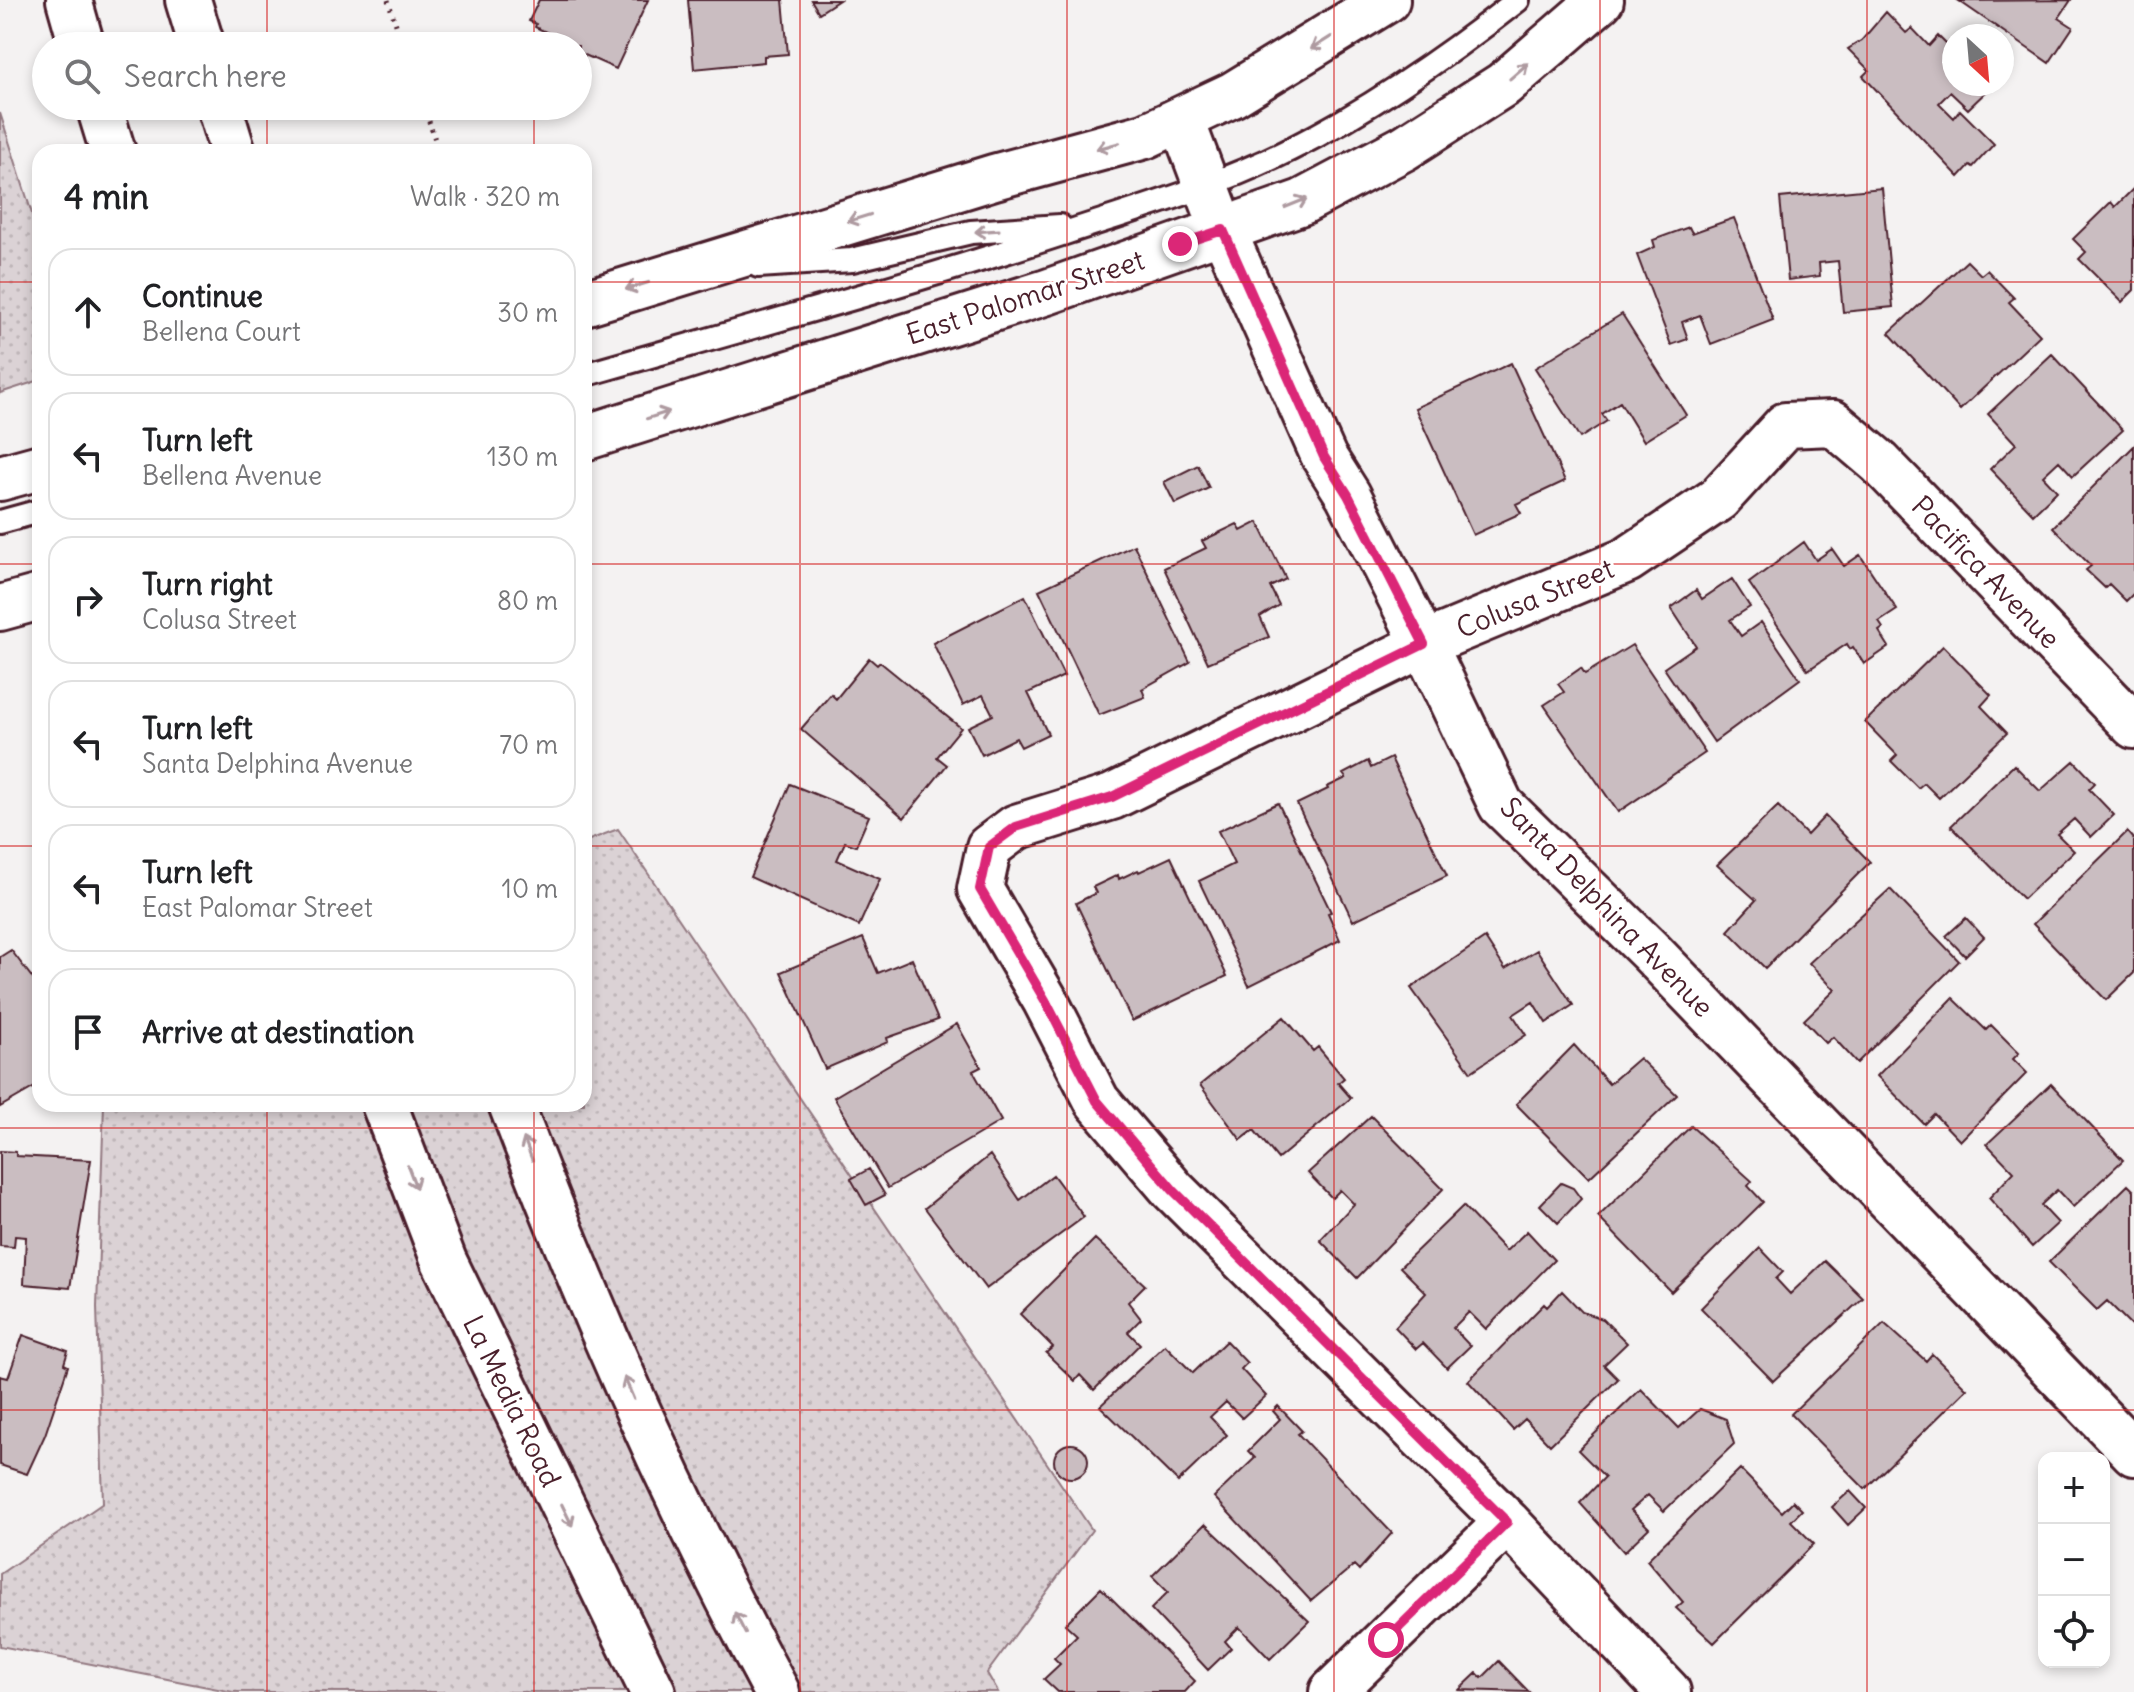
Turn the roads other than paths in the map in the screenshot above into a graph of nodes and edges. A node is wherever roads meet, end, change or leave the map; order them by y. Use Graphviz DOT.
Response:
graph roads {
  1 [pos="69,0"];
  2 [pos="188,0"];
  3 [pos="1387,0"];
  4 [pos="1518,0"];
  5 [pos="1601,0"];
  6 [pos="78,32"];
  7 [pos="198,32"];
  8 [pos="103,120"];
  9 [pos="223,120"];
  10 [pos="1182,121"];
  11 [pos="111,144"];
  12 [pos="231,144"];
  13 [pos="1205,185"];
  14 [pos="1093,224"];
  15 [pos="1223,230"];
  16 [pos="691,270"];
  17 [pos="592,301"];
  18 [pos="592,373"];
  19 [pos="1833,423"];
  20 [pos="592,435"];
  21 [pos="32,469"];
  22 [pos="0,478"];
  23 [pos="32,513"];
  24 [pos="0,522"];
  25 [pos="32,599"];
  26 [pos="0,608"];
  27 [pos="1424,644"];
  28 [pos="2134,726"];
  29 [pos="387,1112"];
  30 [pos="514,1112"];
  31 [pos="2134,1453"];
  32 [pos="1507,1522"];
  33 [pos="653,1692"];
  34 [pos="777,1692"];
  35 [pos="1332,1692"];
  36 [pos="1668,1692"];
  1 -- 6 [label="street"];
  2 -- 7 [label="street"];
  3 -- 10 [label="street, one-way"];
  4 -- 13 [label="lane"];
  15 -- 5 [label="street, East Palomar Street, one-way"];
  8 -- 11 [label="street"];
  9 -- 12 [label="street"];
  10 -- 13 [label="street, Santa Delphina Avenue"];
  10 -- 16 [label="street, one-way"];
  13 -- 14 [label="lane"];
  13 -- 15 [label="street, Santa Delphina Avenue"];
  14 -- 16 [label="lane, one-way"];
  14 -- 18 [label="lane"];
  20 -- 15 [label="street, East Palomar Street, one-way"];
  15 -- 27 [label="street, Santa Delphina Avenue"];
  16 -- 17 [label="street, one-way"];
  19 -- 27 [label="street, Colusa Street"];
  19 -- 28 [label="street, Pacifica Avenue"];
  21 -- 22 [label="street"];
  23 -- 24 [label="lane"];
  25 -- 26 [label="street"];
  27 -- 31 [label="street, Santa Delphina Avenue"];
  27 -- 32 [label="street, Colusa Street"];
  29 -- 33 [label="street, La Media Road, one-way"];
  34 -- 30 [label="street, one-way"];
  32 -- 35 [label="street"];
  32 -- 36 [label="street"];
}
